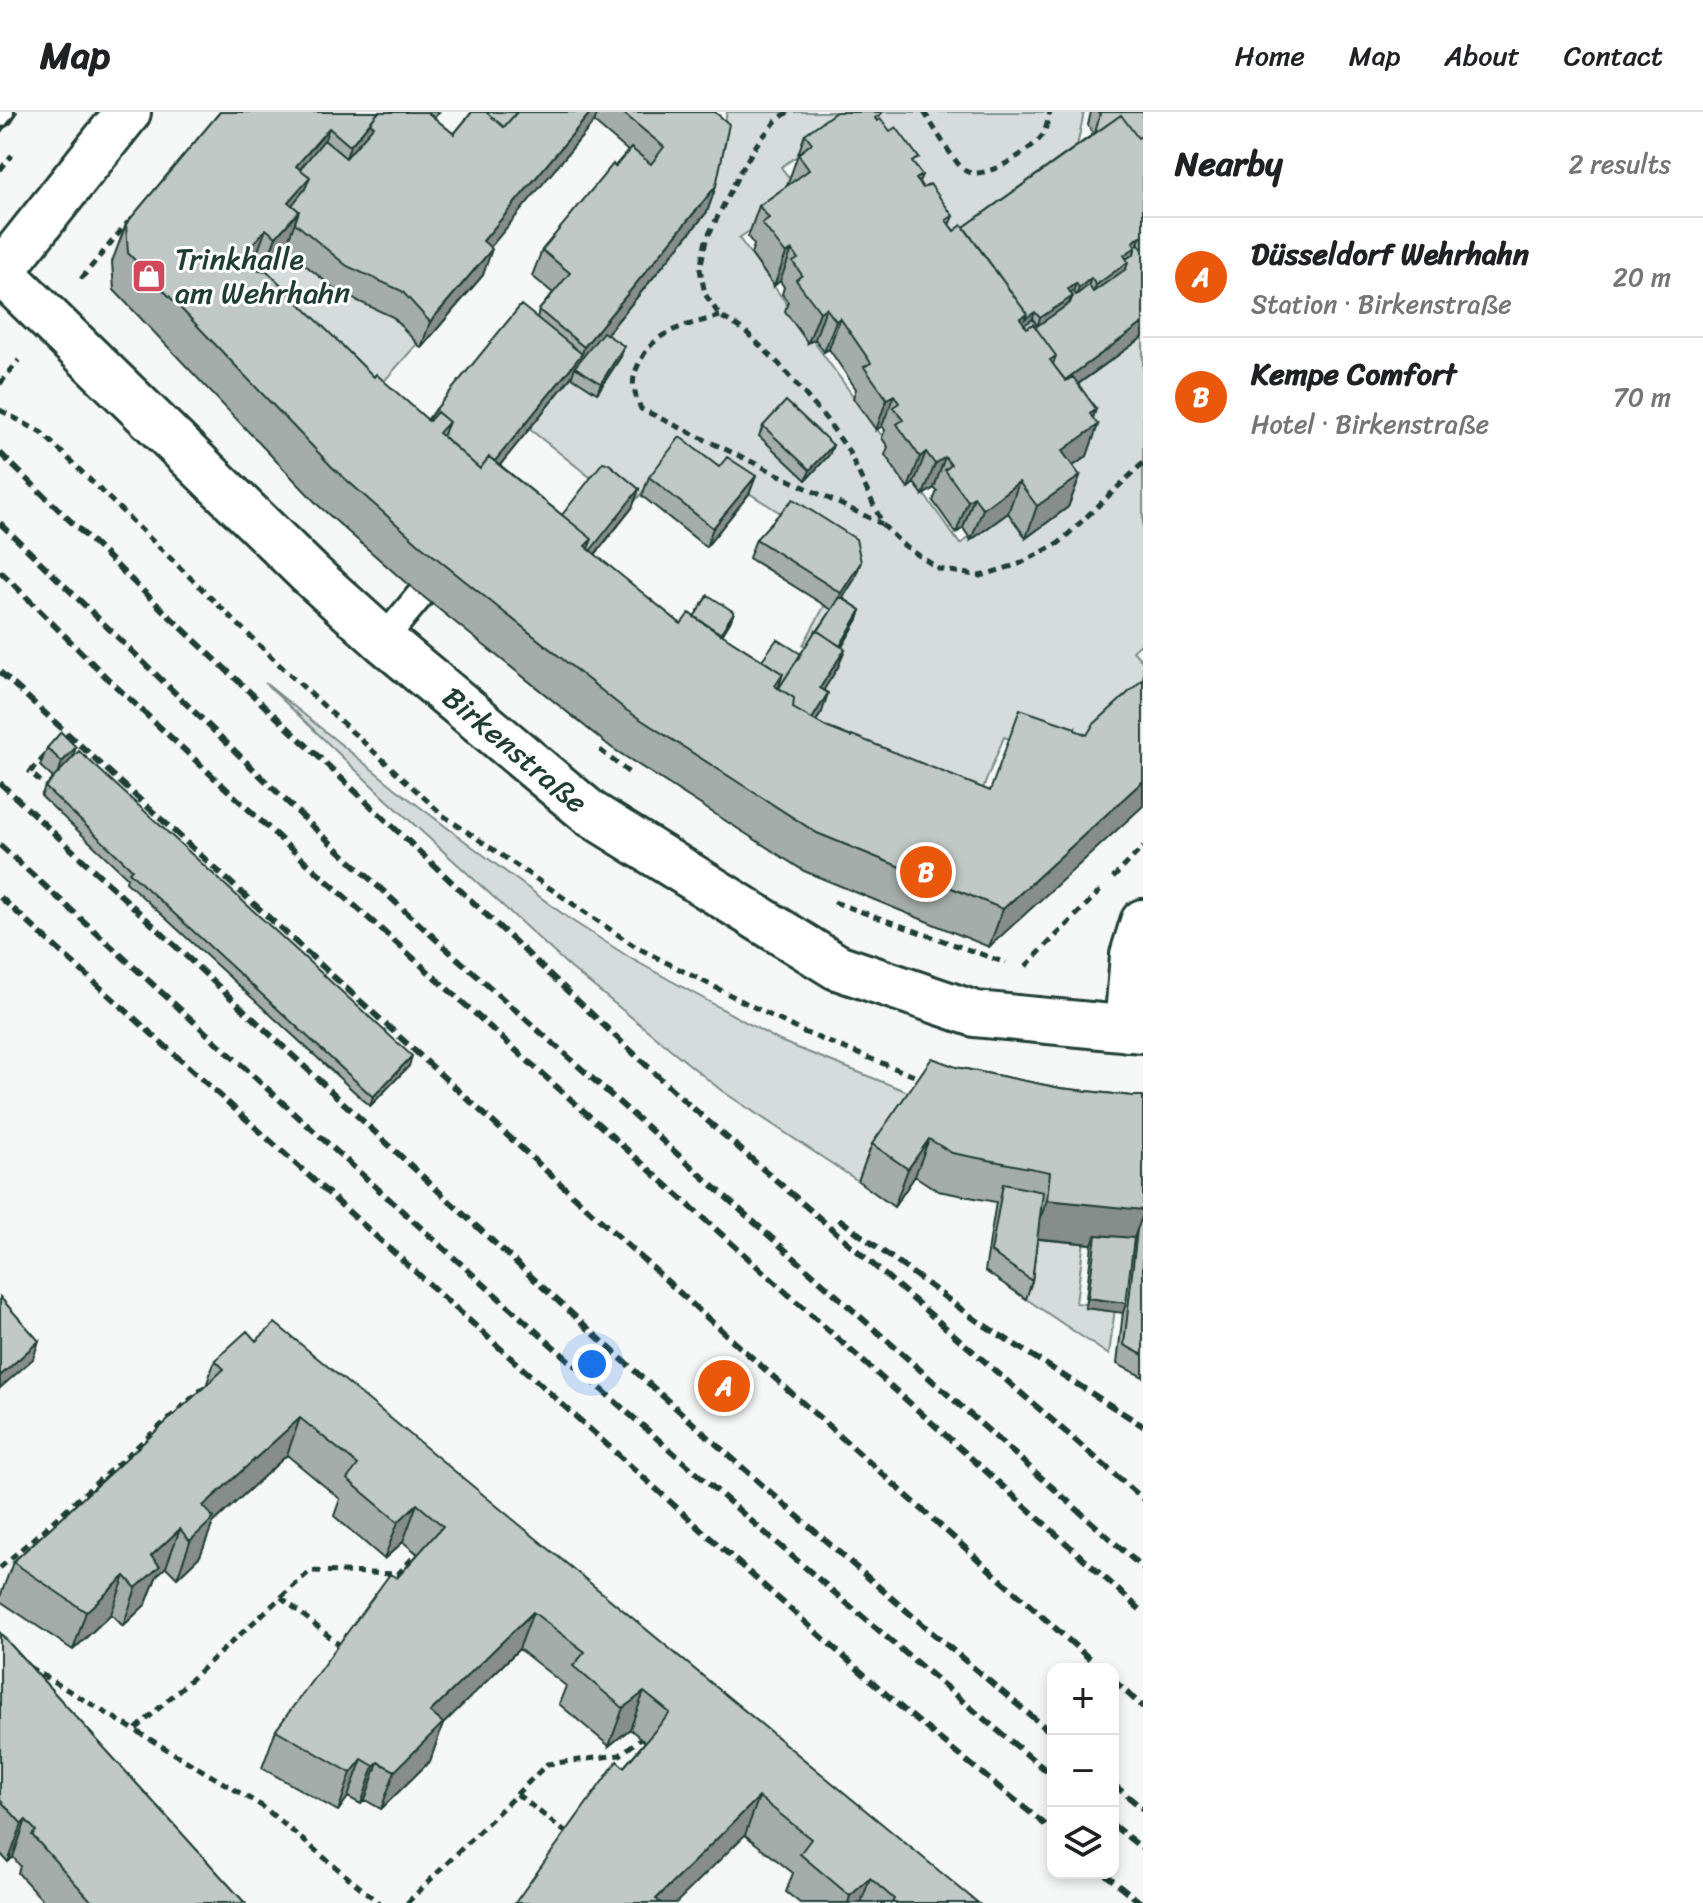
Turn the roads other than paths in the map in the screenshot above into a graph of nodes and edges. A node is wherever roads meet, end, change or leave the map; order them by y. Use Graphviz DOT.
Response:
graph roads {
  1 [pos="128,112"];
  2 [pos="0,272"];
  3 [pos="421,594"];
  4 [pos="383,640"];
  5 [pos="1143,922"];
  6 [pos="1135,1029"];
  1 -- 2 [label="street"];
  2 -- 4 [label="street, Birkenstraße"];
  3 -- 4 [label="lane"];
  4 -- 6 [label="street, Birkenstraße"];
  5 -- 6 [label="street"];
}
